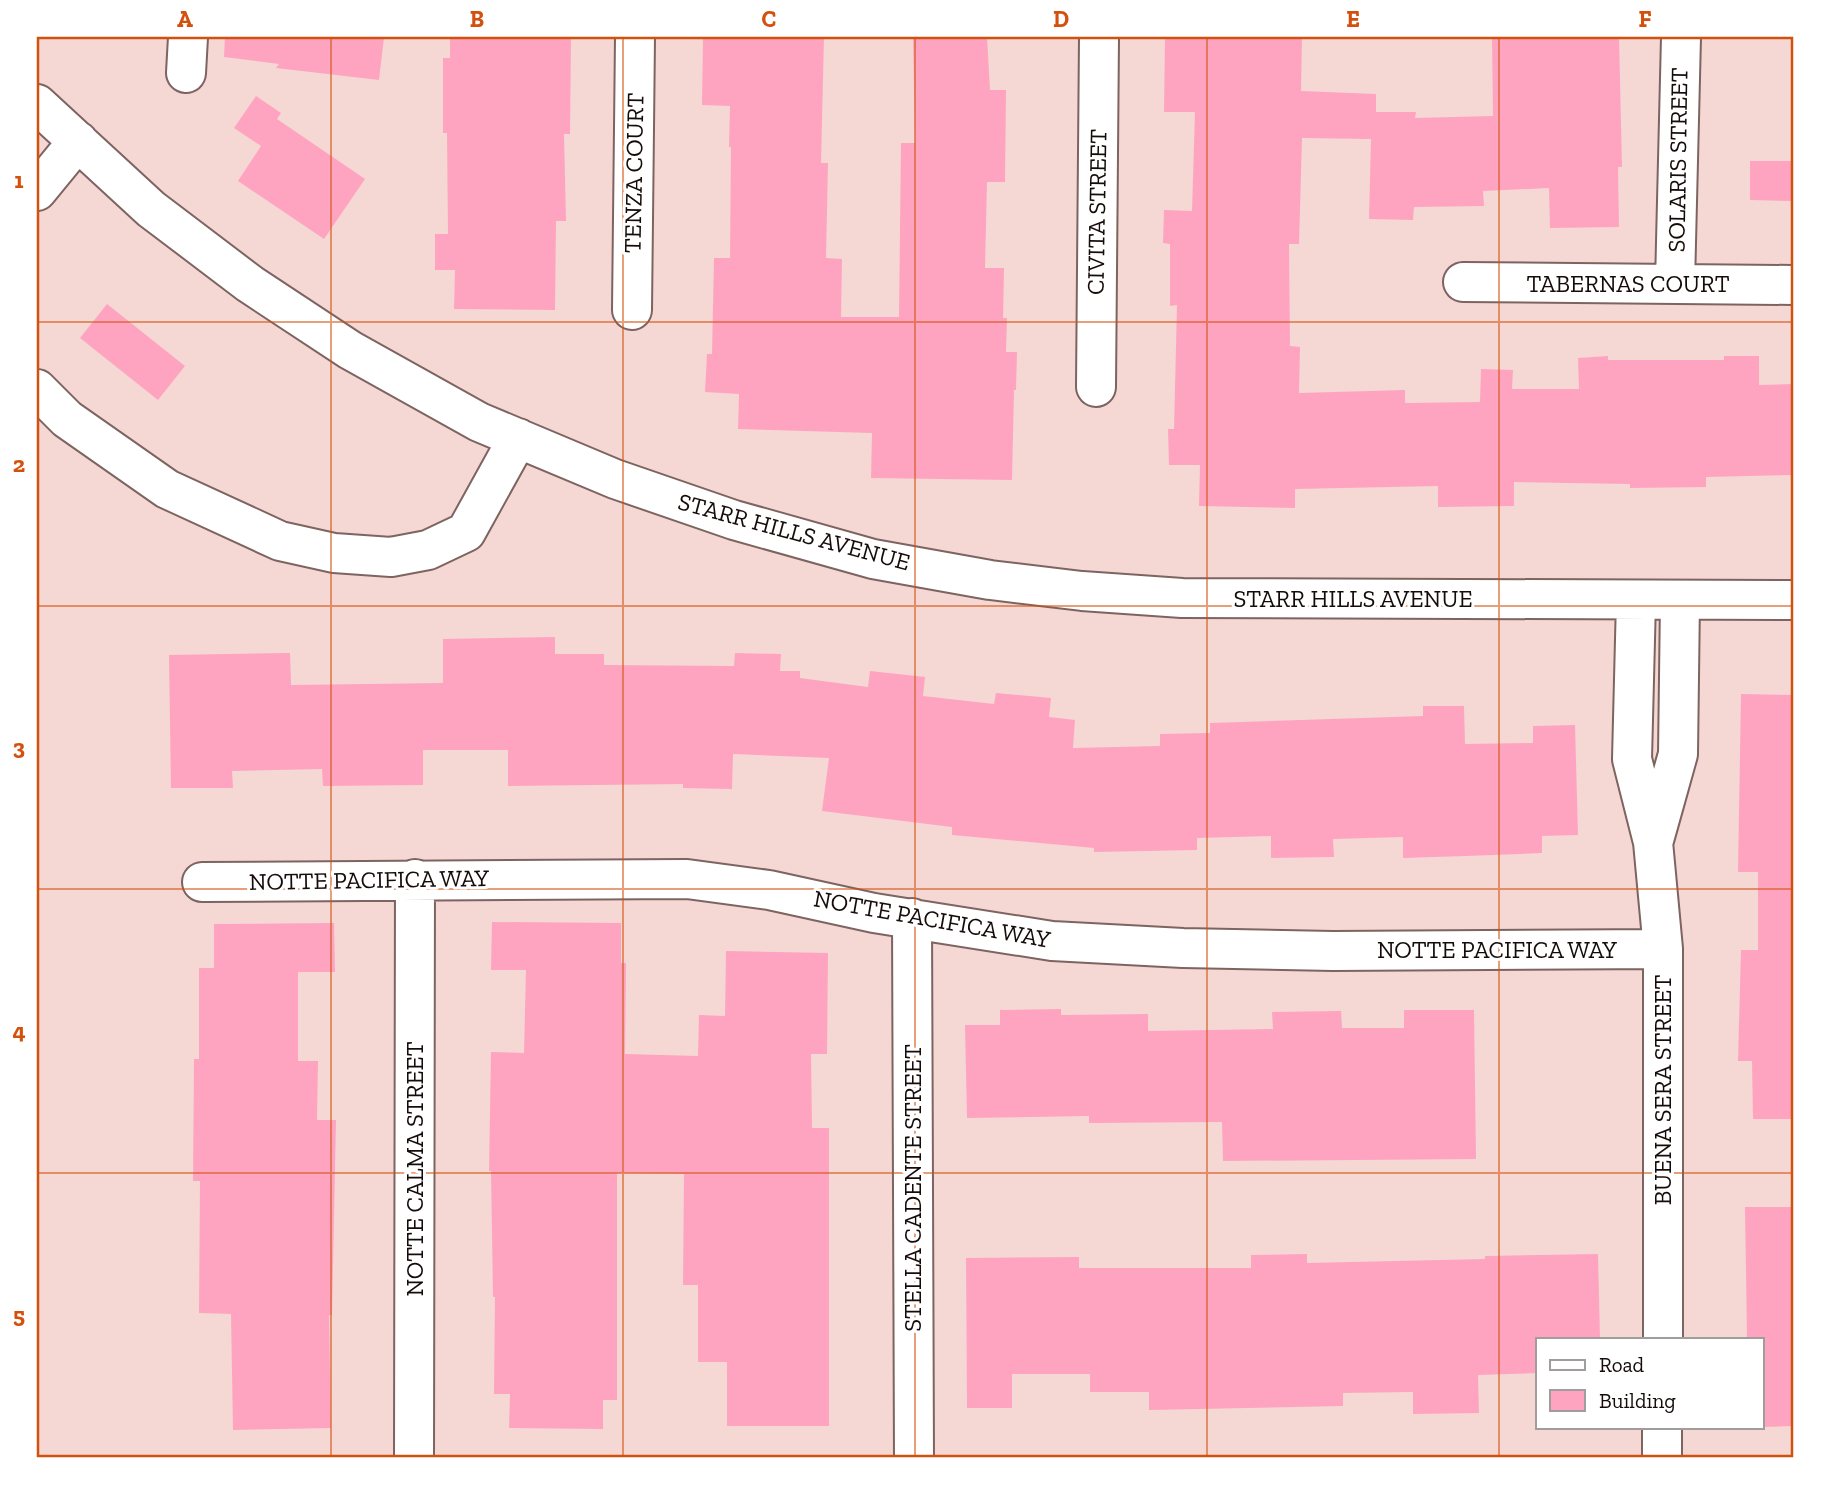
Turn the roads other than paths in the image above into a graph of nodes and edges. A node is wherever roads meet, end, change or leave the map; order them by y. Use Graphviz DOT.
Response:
graph roads {
  1 [pos="635,37"];
  2 [pos="1099,37"];
  3 [pos="1681,37"];
  4 [pos="37,104"];
  5 [pos="78,141"];
  6 [pos="37,191"];
  7 [pos="1463,282"];
  8 [pos="1675,284"];
  9 [pos="1793,285"];
  10 [pos="632,310"];
  11 [pos="1096,387"];
  12 [pos="37,389"];
  13 [pos="518,438"];
  14 [pos="1636,600"];
  15 [pos="1679,600"];
  16 [pos="1793,600"];
  17 [pos="1633,708"];
  18 [pos="1679,709"];
  19 [pos="1653,842"];
  20 [pos="415,880"];
  21 [pos="202,882"];
  22 [pos="912,918"];
  23 [pos="1663,949"];
  24 [pos="1663,1338"];
  25 [pos="1662,1428"];
  26 [pos="414,1458"];
  27 [pos="914,1458"];
  28 [pos="1662,1458"];
  1 -- 10 [label="street, TENZA COURT"];
  2 -- 11 [label="street, CIVITA STREET"];
  3 -- 8 [label="street, SOLARIS STREET"];
  4 -- 5 [label="street, STARR HILLS AVENUE"];
  5 -- 6 [label="street"];
  5 -- 13 [label="street, STARR HILLS AVENUE"];
  7 -- 8 [label="street, TABERNAS COURT"];
  8 -- 9 [label="street, TABERNAS COURT"];
  12 -- 13 [label="street"];
  13 -- 14 [label="street, STARR HILLS AVENUE"];
  14 -- 15 [label="street, STARR HILLS AVENUE"];
  14 -- 17 [label="street, BUENA SERA STREET"];
  15 -- 16 [label="street, STARR HILLS AVENUE"];
  15 -- 18 [label="street, BUENA SERA STREET"];
  17 -- 18 [label="street"];
  17 -- 19 [label="street, BUENA SERA STREET"];
  18 -- 19 [label="street, BUENA SERA STREET"];
  19 -- 23 [label="street, BUENA SERA STREET"];
  20 -- 21 [label="street, NOTTE PACIFICA WAY"];
  20 -- 22 [label="street, NOTTE PACIFICA WAY"];
  20 -- 26 [label="street, NOTTE CALMA STREET"];
  22 -- 23 [label="street, NOTTE PACIFICA WAY"];
  22 -- 27 [label="street, STELLA CADENTE STREET"];
  23 -- 24 [label="street, BUENA SERA STREET"];
  25 -- 28 [label="street"];
}
